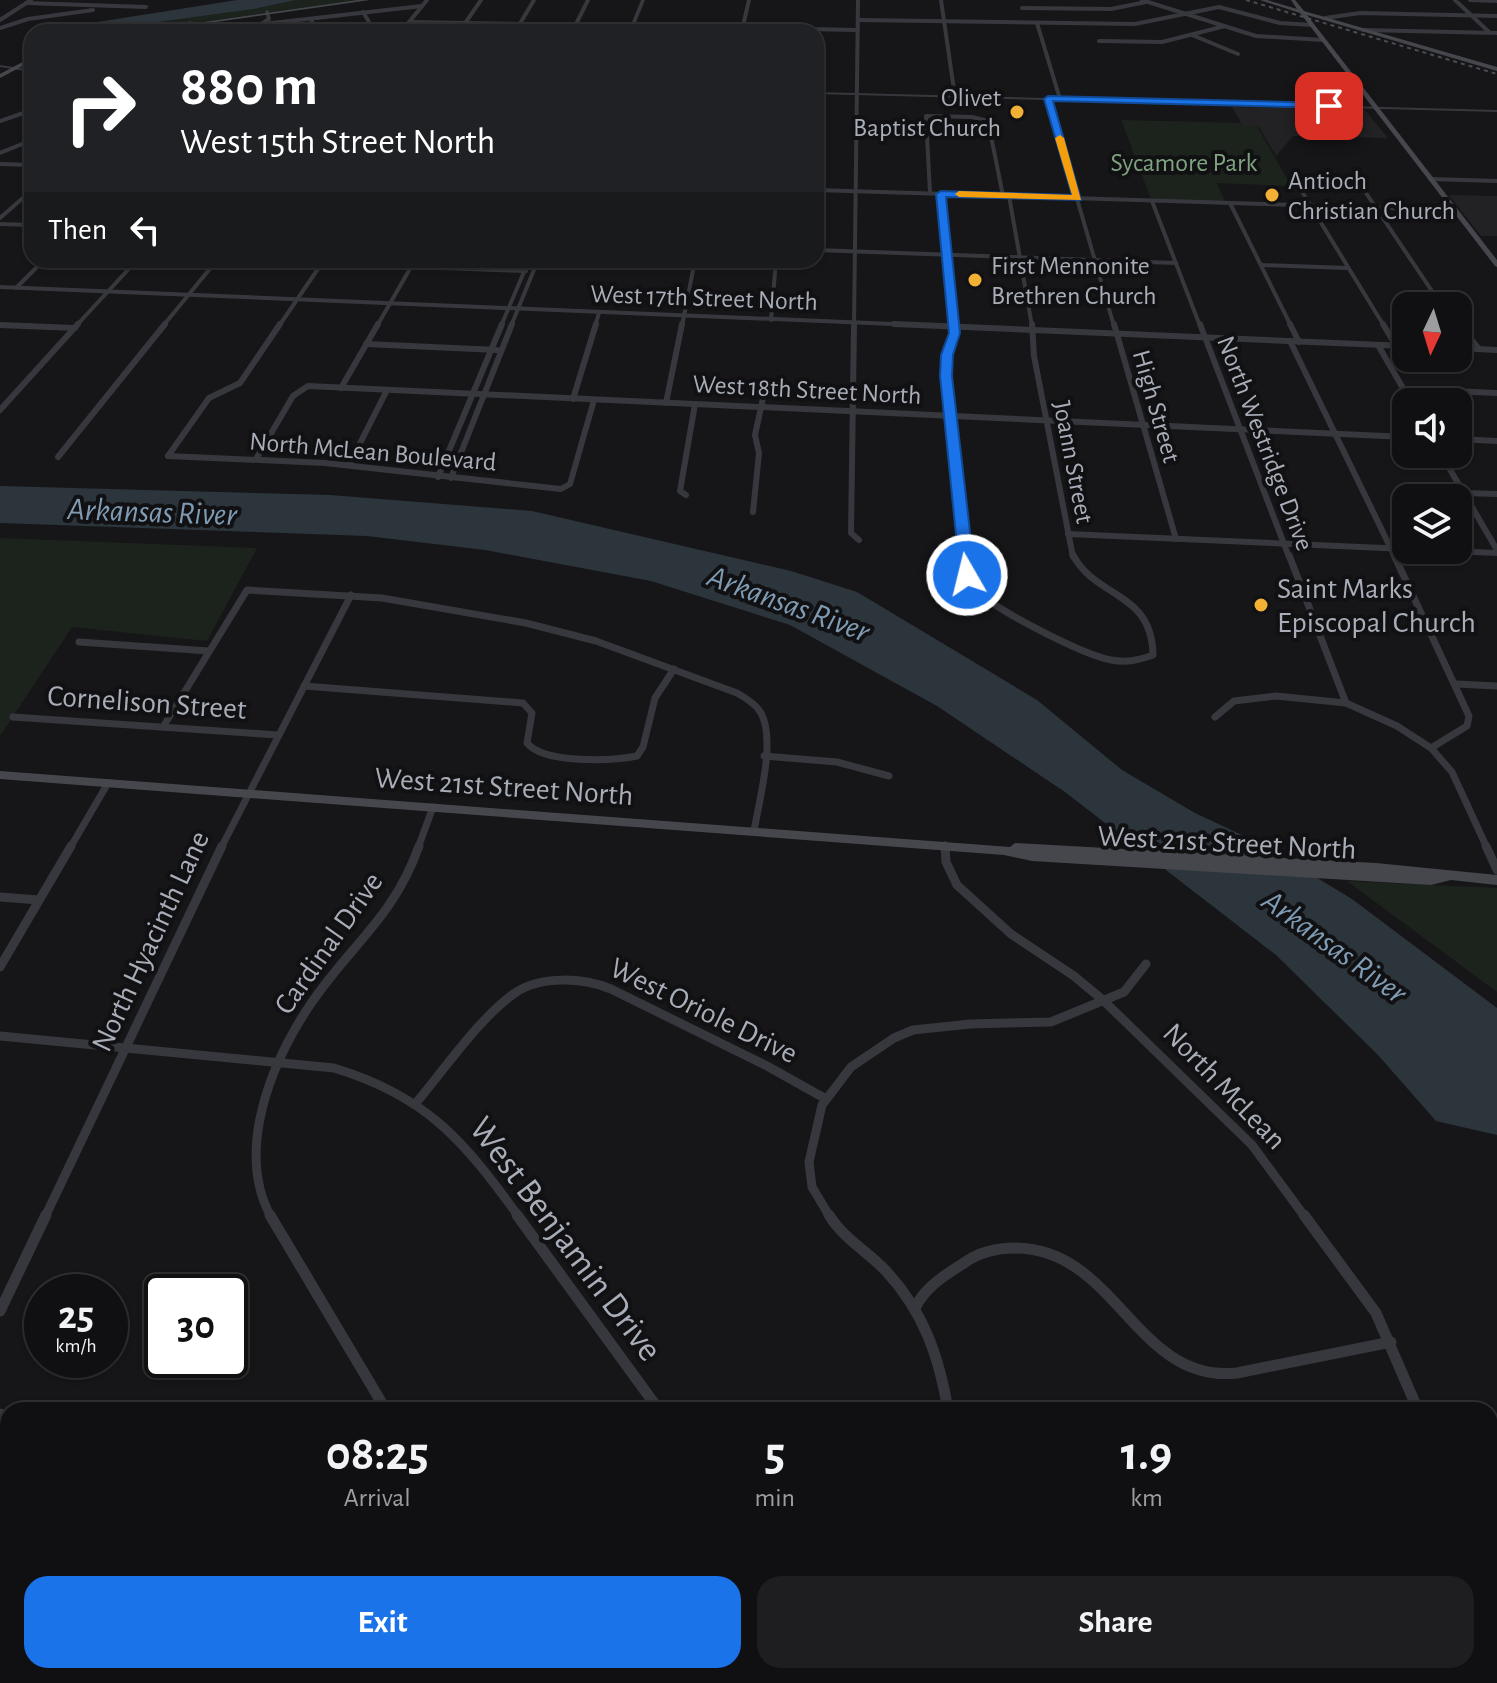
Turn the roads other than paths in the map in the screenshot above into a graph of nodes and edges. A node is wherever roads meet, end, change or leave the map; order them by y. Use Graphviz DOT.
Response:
graph roads {
  1 [pos="31,0"];
  2 [pos="368,0"];
  3 [pos="427,0"];
  4 [pos="481,0"];
  5 [pos="534,0"];
  6 [pos="588,0"];
  7 [pos="643,0"];
  8 [pos="749,0"];
  9 [pos="858,0"];
  10 [pos="941,0"];
  11 [pos="1020,0"];
  12 [pos="1154,0"];
  13 [pos="1262,0"];
  14 [pos="1293,0"];
  15 [pos="1455,0"];
  16 [pos="1470,0"];
  17 [pos="1144,1"];
  18 [pos="1497,1"];
  19 [pos="26,3"];
  20 [pos="112,5"];
  21 [pos="422,6"];
  22 [pos="146,7"];
  23 [pos="1022,8"];
  24 [pos="267,12"];
  25 [pos="363,12"];
  26 [pos="1301,12"];
  27 [pos="1185,14"];
  28 [pos="1471,16"];
  29 [pos="1497,16"];
  30 [pos="1325,18"];
  31 [pos="0,20"];
  32 [pos="311,20"];
  33 [pos="858,20"];
  34 [pos="1026,20"];
  35 [pos="944,21"];
  36 [pos="409,22"];
  37 [pos="190,23"];
  38 [pos="465,23"];
  39 [pos="1037,23"];
  40 [pos="184,24"];
  41 [pos="263,24"];
  42 [pos="313,24"];
  43 [pos="368,24"];
  44 [pos="519,24"];
  45 [pos="576,24"];
  46 [pos="633,24"];
  47 [pos="743,24"];
  48 [pos="1312,25"];
  49 [pos="1225,26"];
  50 [pos="0,28"];
  51 [pos="858,30"];
  52 [pos="1363,30"];
  53 [pos="824,31"];
  54 [pos="1489,33"];
  55 [pos="1497,33"];
  56 [pos="1191,35"];
  57 [pos="1323,40"];
  58 [pos="1099,41"];
  59 [pos="1238,54"];
  60 [pos="24,63"];
  61 [pos="0,66"];
  62 [pos="15,68"];
  63 [pos="1497,69"];
  64 [pos="24,70"];
  65 [pos="1,74"];
  66 [pos="824,93"];
  67 [pos="857,94"];
  68 [pos="955,97"];
  69 [pos="1048,99"];
  70 [pos="1060,99"];
  71 [pos="1375,107"];
  72 [pos="1497,111"];
  73 [pos="24,113"];
  74 [pos="0,121"];
  75 [pos="24,143"];
  76 [pos="0,153"];
  77 [pos="0,164"];
  78 [pos="24,165"];
  79 [pos="1430,179"];
  80 [pos="1497,181"];
  81 [pos="824,190"];
  82 [pos="1301,190"];
  83 [pos="856,191"];
  84 [pos="930,193"];
  85 [pos="1366,193"];
  86 [pos="941,194"];
  87 [pos="1006,196"];
  88 [pos="24,198"];
  89 [pos="1077,198"];
  90 [pos="1152,201"];
  91 [pos="1230,203"];
  92 [pos="1310,206"];
  93 [pos="1376,208"];
  94 [pos="1455,210"];
  95 [pos="0,221"];
  96 [pos="24,224"];
  97 [pos="824,250"];
  98 [pos="855,252"];
  99 [pos="948,256"];
  100 [pos="1021,259"];
  101 [pos="1095,261"];
  102 [pos="1176,263"];
  103 [pos="1261,265"];
  104 [pos="1497,265"];
  105 [pos="36,268"];
  106 [pos="130,268"];
  107 [pos="210,268"];
  108 [pos="319,268"];
  109 [pos="410,268"];
  110 [pos="439,268"];
  111 [pos="525,268"];
  112 [pos="535,268"];
  113 [pos="693,268"];
  114 [pos="775,268"];
  115 [pos="1347,268"];
  116 [pos="524,271"];
  117 [pos="533,272"];
  118 [pos="0,287"];
  119 [pos="16,288"];
  120 [pos="108,292"];
  121 [pos="1433,292"];
  122 [pos="188,295"];
  123 [pos="297,300"];
  124 [pos="389,304"];
  125 [pos="509,309"];
  126 [pos="518,309"];
  127 [pos="599,313"];
  128 [pos="683,316"];
  129 [pos="771,320"];
  130 [pos="854,323"];
  131 [pos="0,325"];
  132 [pos="954,327"];
  133 [pos="75,328"];
  134 [pos="1033,331"];
  135 [pos="1116,334"];
  136 [pos="1204,338"];
  137 [pos="1392,340"];
  138 [pos="1472,340"];
  139 [pos="1290,341"];
  140 [pos="1299,342"];
  141 [pos="366,344"];
  142 [pos="1378,345"];
  143 [pos="1392,346"];
  144 [pos="1472,349"];
  145 [pos="1479,349"];
  146 [pos="492,350"];
  147 [pos="501,350"];
  148 [pos="1497,350"];
  149 [pos="341,388"];
  150 [pos="1403,388"];
  151 [pos="765,389"];
  152 [pos="387,390"];
  153 [pos="1472,392"];
  154 [pos="1497,393"];
  155 [pos="474,394"];
  156 [pos="483,394"];
  157 [pos="573,399"];
  158 [pos="594,400"];
  159 [pos="666,403"];
  160 [pos="695,404"];
  161 [pos="759,407"];
  162 [pos="0,410"];
  163 [pos="854,411"];
  164 [pos="950,416"];
  165 [pos="1046,420"];
  166 [pos="1142,425"];
  167 [pos="1239,430"];
  168 [pos="1334,434"];
  169 [pos="1392,436"];
  170 [pos="1472,440"];
  171 [pos="1497,441"];
  172 [pos="58,457"];
  173 [pos="256,459"];
  174 [pos="349,465"];
  175 [pos="438,477"];
  176 [pos="451,478"];
  177 [pos="1472,493"];
  178 [pos="1497,494"];
  179 [pos="686,495"];
  180 [pos="1472,507"];
  181 [pos="753,512"];
  182 [pos="1068,534"];
  183 [pos="1176,539"];
  184 [pos="859,540"];
  185 [pos="1284,543"];
  186 [pos="1390,548"];
  187 [pos="1472,551"];
  188 [pos="1497,552"];
  189 [pos="351,595"];
  190 [pos="79,642"];
  191 [pos="209,651"];
  192 [pos="674,669"];
  193 [pos="1456,684"];
  194 [pos="304,686"];
  195 [pos="1497,686"];
  196 [pos="1346,703"];
  197 [pos="13,717"];
  198 [pos="1215,717"];
  199 [pos="163,727"];
  200 [pos="278,735"];
  201 [pos="1431,748"];
  202 [pos="764,756"];
  203 [pos="0,775"];
  204 [pos="889,776"];
  205 [pos="108,783"];
  206 [pos="248,793"];
  207 [pos="433,807"];
  208 [pos="754,831"];
  209 [pos="945,845"];
  210 [pos="1004,850"];
  211 [pos="1497,870"];
  212 [pos="1447,877"];
  213 [pos="1497,880"];
  214 [pos="0,897"];
  215 [pos="39,900"];
  216 [pos="1146,964"];
  217 [pos="0,967"];
  218 [pos="1104,1001"];
  219 [pos="0,1036"];
  220 [pos="126,1047"];
  221 [pos="282,1061"];
  222 [pos="826,1099"];
  223 [pos="416,1103"];
  224 [pos="915,1308"];
  225 [pos="0,1311"];
  226 [pos="1391,1342"];
  227 [pos="381,1402"];
  228 [pos="653,1402"];
  229 [pos="947,1402"];
  230 [pos="1415,1402"];
  1 -- 19 [label="street"];
  2 -- 24 [label="main road"];
  3 -- 21 [label="street"];
  4 -- 38 [label="street"];
  5 -- 44 [label="street"];
  6 -- 45 [label="street"];
  7 -- 46 [label="street"];
  8 -- 47 [label="street"];
  9 -- 33 [label="street"];
  10 -- 35 [label="street"];
  11 -- 23 [label="street"];
  12 -- 17 [label="street"];
  13 -- 26 [label="main road"];
  14 -- 26 [label="main road"];
  15 -- 28 [label="street"];
  16 -- 18 [label="street"];
  17 -- 23 [label="street"];
  17 -- 27 [label="street"];
  19 -- 20 [label="street"];
  19 -- 31 [label="street"];
  20 -- 22 [label="street"];
  20 -- 50 [label="street"];
  21 -- 25 [label="street"];
  21 -- 36 [label="street"];
  23 -- 34 [label="street"];
  24 -- 37 [label="main road"];
  24 -- 41 [label="street"];
  25 -- 32 [label="street"];
  25 -- 43 [label="street"];
  26 -- 30 [label="main road"];
  26 -- 48 [label="main road"];
  27 -- 39 [label="street"];
  27 -- 48 [label="street"];
  27 -- 49 [label="street"];
  28 -- 29 [label="street"];
  28 -- 30 [label="street"];
  28 -- 54 [label="street"];
  30 -- 52 [label="main road"];
  32 -- 41 [label="street"];
  32 -- 42 [label="street"];
  33 -- 35 [label="street"];
  33 -- 51 [label="street"];
  34 -- 35 [label="street"];
  34 -- 39 [label="street"];
  35 -- 68 [label="street"];
  36 -- 38 [label="street"];
  37 -- 40 [label="main road"];
  38 -- 44 [label="street"];
  39 -- 70 [label="street"];
  48 -- 57 [label="main road"];
  49 -- 56 [label="street"];
  49 -- 57 [label="street"];
  51 -- 53 [label="street"];
  51 -- 67 [label="street"];
  52 -- 54 [label="street"];
  52 -- 63 [label="main road"];
  54 -- 55 [label="street"];
  56 -- 58 [label="street"];
  56 -- 59 [label="street"];
  57 -- 71 [label="main road"];
  60 -- 62 [label="main road"];
  61 -- 62 [label="street"];
  62 -- 64 [label="street"];
  62 -- 65 [label="main road"];
  66 -- 67 [label="street"];
  67 -- 68 [label="street"];
  67 -- 83 [label="street"];
  68 -- 69 [label="street"];
  69 -- 70 [label="street"];
  69 -- 89 [label="street, High Street"];
  70 -- 71 [label="street"];
  71 -- 72 [label="street"];
  71 -- 79 [label="main road"];
  73 -- 74 [label="street"];
  75 -- 76 [label="street"];
  77 -- 78 [label="street"];
  79 -- 80 [label="street"];
  79 -- 94 [label="main road"];
  81 -- 83 [label="street"];
  82 -- 92 [label="street"];
  83 -- 84 [label="street"];
  83 -- 98 [label="street"];
  84 -- 86 [label="street"];
  84 -- 87 [label="street, Joann Street"];
  85 -- 93 [label="street"];
  86 -- 87 [label="street"];
  86 -- 99 [label="street"];
  87 -- 89 [label="street"];
  87 -- 100 [label="street, Joann Street"];
  88 -- 95 [label="street"];
  89 -- 90 [label="street"];
  89 -- 101 [label="street, High Street"];
  90 -- 91 [label="street"];
  90 -- 102 [label="street, North Westridge Drive"];
  91 -- 92 [label="street"];
  91 -- 103 [label="street"];
  92 -- 93 [label="street"];
  92 -- 115 [label="street"];
  93 -- 94 [label="street"];
  93 -- 121 [label="street"];
  94 -- 104 [label="main road"];
  95 -- 96 [label="street"];
  97 -- 98 [label="street"];
  98 -- 99 [label="street"];
  98 -- 130 [label="street"];
  99 -- 100 [label="street"];
  99 -- 132 [label="street"];
  100 -- 101 [label="street"];
  100 -- 134 [label="street, Joann Street"];
  101 -- 102 [label="street"];
  101 -- 135 [label="street, High Street"];
  102 -- 136 [label="street, North Westridge Drive"];
  103 -- 115 [label="street"];
  103 -- 140 [label="street"];
  105 -- 119 [label="street"];
  106 -- 120 [label="street"];
  107 -- 122 [label="street"];
  108 -- 123 [label="street"];
  109 -- 124 [label="street"];
  110 -- 116 [label="street"];
  111 -- 116 [label="street"];
  112 -- 117 [label="street"];
  113 -- 128 [label="street"];
  114 -- 129 [label="street"];
  115 -- 137 [label="street"];
  116 -- 117 [label="street"];
  116 -- 125 [label="street"];
  117 -- 126 [label="street"];
  118 -- 119 [label="street, West 17th Street North"];
  119 -- 120 [label="street, West 17th Street North"];
  120 -- 122 [label="street, West 17th Street North"];
  120 -- 133 [label="street"];
  122 -- 123 [label="street, West 17th Street North"];
  122 -- 172 [label="street"];
  123 -- 124 [label="street, West 17th Street North"];
  123 -- 173 [label="street, North McLean Boulevard"];
  124 -- 125 [label="street, West 17th Street North"];
  124 -- 141 [label="street"];
  125 -- 126 [label="street, West 17th Street North"];
  125 -- 146 [label="street"];
  126 -- 127 [label="street, West 17th Street North"];
  126 -- 147 [label="street"];
  127 -- 128 [label="street, West 17th Street North"];
  127 -- 157 [label="street"];
  128 -- 129 [label="street, West 17th Street North"];
  128 -- 159 [label="street"];
  129 -- 130 [label="street, West 17th Street North"];
  130 -- 132 [label="street, West 17th Street North"];
  130 -- 163 [label="street"];
  131 -- 133 [label="street"];
  132 -- 134 [label="street, West 17th Street North"];
  132 -- 164 [label="street"];
  133 -- 162 [label="street"];
  134 -- 135 [label="street, West 17th Street North"];
  134 -- 165 [label="street, Joann Street"];
  135 -- 136 [label="street, West 17th Street North"];
  135 -- 166 [label="street, High Street"];
  136 -- 139 [label="street, West 17th Street North"];
  136 -- 167 [label="street, North Westridge Drive"];
  138 -- 145 [label="street"];
  139 -- 140 [label="street, West 17th Street North"];
  139 -- 168 [label="street"];
  140 -- 142 [label="street, West 17th Street North"];
  141 -- 146 [label="street"];
  141 -- 149 [label="street"];
  142 -- 143 [label="street, West 17th Street North"];
  142 -- 150 [label="street"];
  144 -- 145 [label="street"];
  145 -- 148 [label="street"];
  146 -- 147 [label="street"];
  146 -- 155 [label="street"];
  147 -- 156 [label="street"];
  149 -- 152 [label="street, West 18th Street North"];
  149 -- 173 [label="street, West 18th Street North"];
  151 -- 161 [label="street"];
  152 -- 155 [label="street, West 18th Street North"];
  152 -- 174 [label="street"];
  153 -- 154 [label="street"];
  155 -- 156 [label="street, West 18th Street North"];
  155 -- 175 [label="street"];
  156 -- 157 [label="street, West 18th Street North"];
  156 -- 176 [label="street"];
  157 -- 158 [label="street, West 18th Street North"];
  158 -- 159 [label="street, West 18th Street North"];
  158 -- 176 [label="street, North McLean Boulevard"];
  159 -- 160 [label="street, West 18th Street North"];
  160 -- 161 [label="street, West 18th Street North"];
  160 -- 179 [label="street"];
  161 -- 163 [label="street, West 18th Street North"];
  161 -- 181 [label="street"];
  163 -- 164 [label="street, West 18th Street North"];
  163 -- 184 [label="street"];
  164 -- 165 [label="street, West 18th Street North"];
  164 -- 182 [label="street, Joann Street"];
  165 -- 166 [label="street, West 18th Street North"];
  165 -- 182 [label="street, Joann Street"];
  166 -- 167 [label="street, West 18th Street North"];
  166 -- 183 [label="street, High Street"];
  167 -- 168 [label="street, West 18th Street North"];
  167 -- 185 [label="street, North Westridge Drive"];
  168 -- 169 [label="street, West 18th Street North"];
  168 -- 186 [label="street"];
  170 -- 171 [label="street"];
  173 -- 174 [label="street, North McLean Boulevard"];
  174 -- 175 [label="street, North McLean Boulevard"];
  175 -- 176 [label="street, North McLean Boulevard"];
  177 -- 178 [label="street"];
  180 -- 188 [label="street"];
  182 -- 183 [label="street"];
  183 -- 185 [label="street"];
  185 -- 186 [label="street"];
  185 -- 196 [label="street, North Westridge Drive"];
  186 -- 193 [label="street"];
  187 -- 188 [label="street"];
  189 -- 191 [label="street"];
  189 -- 192 [label="street"];
  189 -- 194 [label="street, North Hyacinth Lane"];
  190 -- 191 [label="street"];
  191 -- 199 [label="street"];
  192 -- 194 [label="street"];
  192 -- 202 [label="street"];
  193 -- 195 [label="street"];
  193 -- 201 [label="street"];
  194 -- 200 [label="street, North Hyacinth Lane"];
  196 -- 198 [label="street"];
  196 -- 201 [label="street"];
  197 -- 199 [label="street, Cornelison Street"];
  199 -- 200 [label="street, Cornelison Street"];
  200 -- 206 [label="street, North Hyacinth Lane"];
  201 -- 211 [label="street"];
  202 -- 204 [label="street"];
  202 -- 208 [label="street"];
  203 -- 205 [label="main road, West 21st Street North"];
  205 -- 206 [label="main road, West 21st Street North"];
  205 -- 215 [label="street"];
  206 -- 207 [label="main road, West 21st Street North"];
  206 -- 220 [label="street, North Hyacinth Lane"];
  207 -- 208 [label="main road, West 21st Street North"];
  207 -- 221 [label="street, Cardinal Drive"];
  208 -- 209 [label="main road, West 21st Street North"];
  209 -- 210 [label="main road, West 21st Street North"];
  209 -- 218 [label="street, North McLean"];
  210 -- 212 [label="main road, West 21st Street North"];
  210 -- 212 [label="main road, West 21st Street North"];
  212 -- 213 [label="main road, West 21st Street North"];
  214 -- 215 [label="street"];
  215 -- 217 [label="street"];
  216 -- 218 [label="street"];
  218 -- 222 [label="street"];
  218 -- 226 [label="street, North McLean"];
  219 -- 220 [label="street, West Benjamin Drive"];
  220 -- 221 [label="street, West Benjamin Drive"];
  220 -- 225 [label="street, North Hyacinth Lane"];
  221 -- 223 [label="street, West Benjamin Drive"];
  221 -- 227 [label="street, Cardinal Drive"];
  222 -- 223 [label="street, West Oriole Drive"];
  222 -- 224 [label="street"];
  223 -- 228 [label="street, West Benjamin Drive"];
  224 -- 226 [label="street"];
  224 -- 229 [label="street"];
  226 -- 230 [label="street, North McLean"];
}
